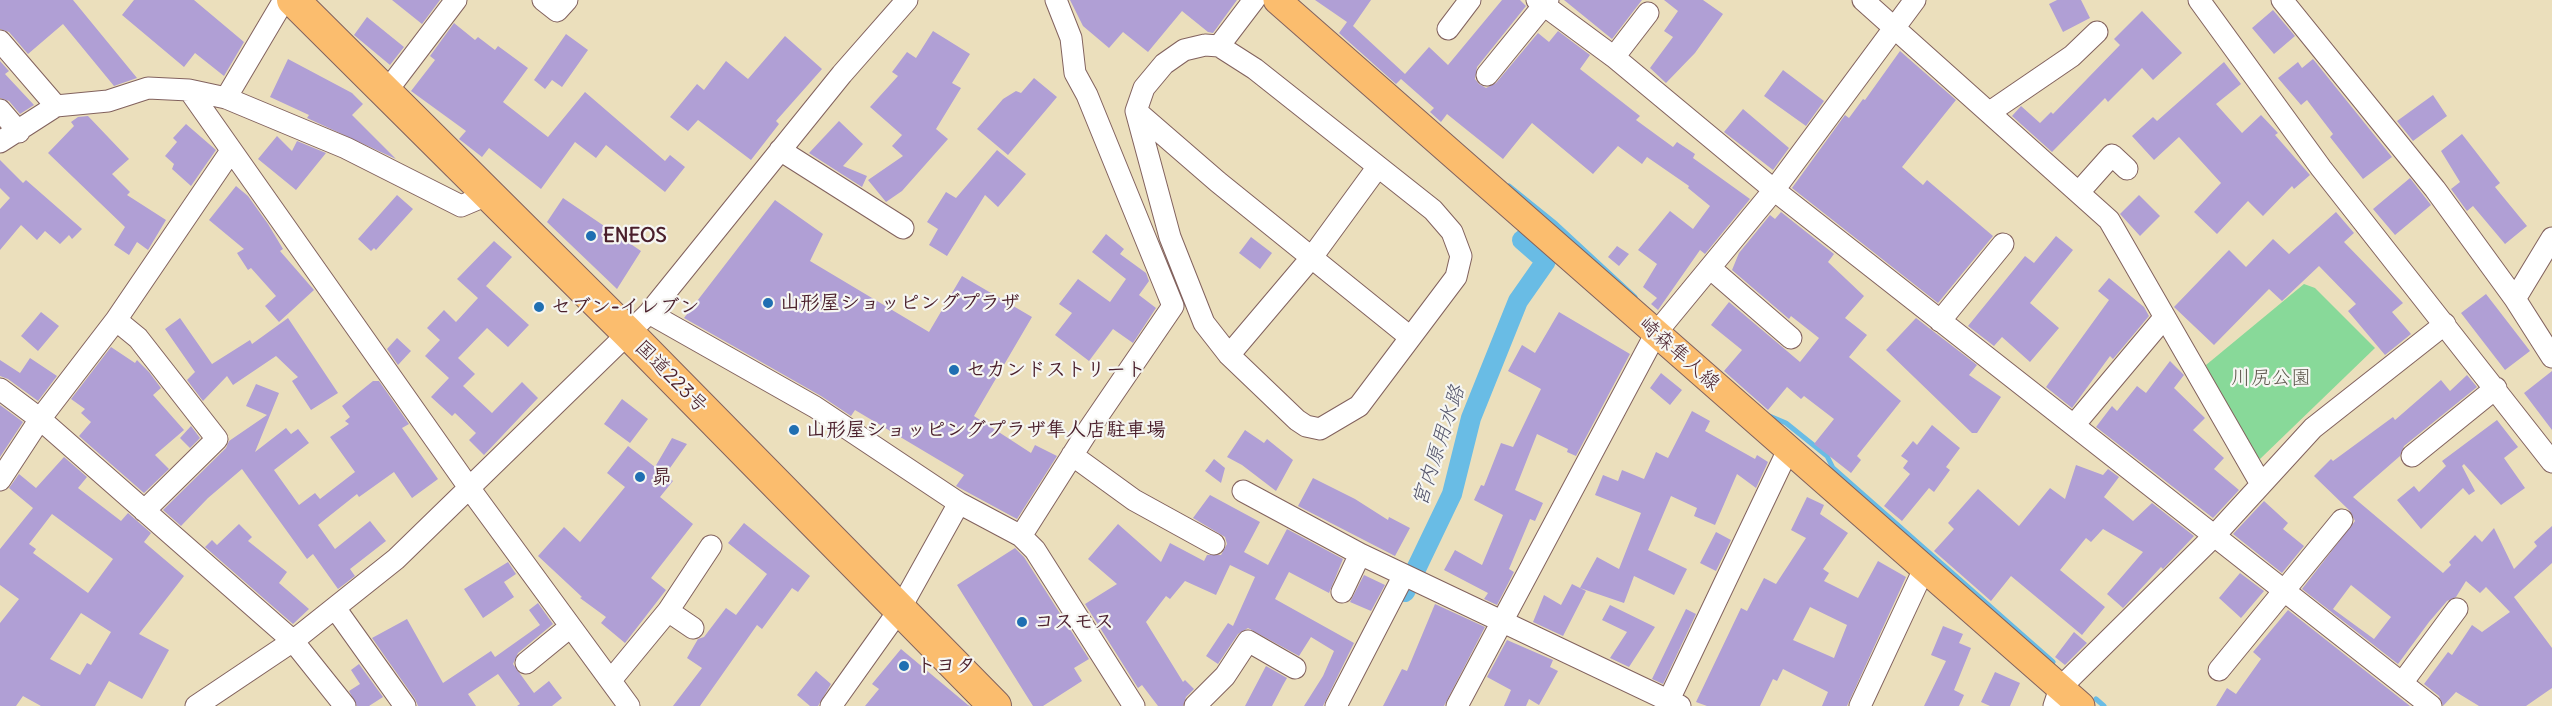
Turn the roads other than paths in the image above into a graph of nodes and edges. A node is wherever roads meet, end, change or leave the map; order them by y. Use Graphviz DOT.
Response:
graph roads {
  1 [pos="284,0"];
  2 [pos="293,0"];
  3 [pos="456,0"];
  4 [pos="543,0"];
  5 [pos="567,0"];
  6 [pos="907,0"];
  7 [pos="1056,0"];
  8 [pos="1254,0"];
  9 [pos="1277,0"];
  10 [pos="1470,0"];
  11 [pos="1863,0"];
  12 [pos="1915,0"];
  13 [pos="2199,0"];
  14 [pos="2282,0"];
  15 [pos="1543,2"];
  16 [pos="1648,13"];
  17 [pos="1448,29"];
  18 [pos="1894,29"];
  19 [pos="2097,32"];
  20 [pos="0,41"];
  21 [pos="1220,46"];
  22 [pos="1614,57"];
  23 [pos="1487,75"];
  24 [pos="189,90"];
  25 [pos="386,92"];
  26 [pos="226,98"];
  27 [pos="56,106"];
  28 [pos="0,110"];
  29 [pos="1136,111"];
  30 [pos="1990,112"];
  31 [pos="19,132"];
  32 [pos="0,142"];
  33 [pos="780,150"];
  34 [pos="231,151"];
  35 [pos="1377,168"];
  36 [pos="2127,170"];
  37 [pos="1774,190"];
  38 [pos="2079,192"];
  39 [pos="487,195"];
  40 [pos="903,228"];
  41 [pos="2552,238"];
  42 [pos="2003,244"];
  43 [pos="1312,257"];
  44 [pos="1710,268"];
  45 [pos="2515,299"];
  46 [pos="2164,318"];
  47 [pos="116,320"];
  48 [pos="1940,321"];
  49 [pos="638,323"];
  50 [pos="2445,324"];
  51 [pos="1656,333"];
  52 [pos="1410,337"];
  53 [pos="1791,338"];
  54 [pos="1229,355"];
  55 [pos="2552,357"];
  56 [pos="2496,388"];
  57 [pos="0,389"];
  58 [pos="40,419"];
  59 [pos="2074,425"];
  60 [pos="1788,450"];
  61 [pos="1072,455"];
  62 [pos="2412,456"];
  63 [pos="2552,462"];
  64 [pos="0,480"];
  65 [pos="2261,484"];
  66 [pos="470,489"];
  67 [pos="1244,491"];
  68 [pos="959,502"];
  69 [pos="144,511"];
  70 [pos="2342,520"];
  71 [pos="2215,535"];
  72 [pos="1021,536"];
  73 [pos="1214,544"];
  74 [pos="711,546"];
  75 [pos="1360,554"];
  76 [pos="1924,569"];
  77 [pos="1404,575"];
  78 [pos="2284,591"];
  79 [pos="1342,592"];
  80 [pos="335,608"];
  81 [pos="900,609"];
  82 [pos="2457,609"];
  83 [pos="668,610"];
  84 [pos="1503,620"];
  85 [pos="570,627"];
  86 [pos="693,628"];
  87 [pos="293,641"];
  88 [pos="526,663"];
  89 [pos="1295,668"];
  90 [pos="2219,670"];
  91 [pos="611,680"];
  92 [pos="2402,683"];
  93 [pos="2057,697"];
  94 [pos="1671,704"];
  95 [pos="196,706"];
  96 [pos="345,706"];
  97 [pos="405,706"];
  98 [pos="629,706"];
  99 [pos="831,706"];
  100 [pos="995,706"];
  101 [pos="1134,706"];
  102 [pos="1195,706"];
  103 [pos="1336,706"];
  104 [pos="1456,706"];
  105 [pos="1860,706"];
  106 [pos="2082,706"];
  107 [pos="2431,706"];
  1 -- 26 [label="street"];
  2 -- 25 [label="highway, 国道223号"];
  3 -- 25 [label="street"];
  4 -- 5 [label="street"];
  6 -- 33 [label="street"];
  7 -- 61 [label="street"];
  8 -- 21 [label="street"];
  9 -- 51 [label="main road, 崎森隼人線"];
  10 -- 17 [label="street"];
  11 -- 18 [label="street"];
  12 -- 18 [label="street"];
  13 -- 50 [label="street"];
  14 -- 45 [label="street"];
  15 -- 22 [label="street"];
  15 -- 23 [label="street"];
  16 -- 22 [label="street"];
  18 -- 30 [label="street"];
  18 -- 37 [label="street"];
  19 -- 30 [label="street"];
  20 -- 27 [label="street"];
  21 -- 29 [label="street"];
  21 -- 35 [label="street"];
  22 -- 37 [label="street"];
  24 -- 26 [label="street"];
  24 -- 27 [label="street"];
  24 -- 34 [label="street"];
  25 -- 39 [label="highway, 国道223号"];
  26 -- 39 [label="street"];
  27 -- 31 [label="street"];
  28 -- 31 [label="street"];
  29 -- 43 [label="street"];
  29 -- 54 [label="street"];
  30 -- 38 [label="street"];
  31 -- 32 [label="street"];
  33 -- 40 [label="street"];
  33 -- 49 [label="street"];
  34 -- 47 [label="street"];
  34 -- 66 [label="street"];
  35 -- 43 [label="street"];
  35 -- 52 [label="street"];
  36 -- 38 [label="street"];
  37 -- 44 [label="street"];
  37 -- 48 [label="street"];
  38 -- 46 [label="street"];
  39 -- 49 [label="highway, 国道223号"];
  41 -- 45 [label="street"];
  42 -- 48 [label="street"];
  43 -- 52 [label="street"];
  43 -- 54 [label="street"];
  44 -- 51 [label="street"];
  44 -- 53 [label="street"];
  45 -- 55 [label="street"];
  46 -- 59 [label="street"];
  46 -- 65 [label="street"];
  47 -- 58 [label="street"];
  47 -- 69 [label="street"];
  48 -- 59 [label="street"];
  49 -- 66 [label="street"];
  49 -- 68 [label="street"];
  49 -- 81 [label="highway, 国道223号"];
  50 -- 56 [label="street"];
  50 -- 65 [label="street"];
  51 -- 60 [label="main road, 崎森隼人線"];
  51 -- 84 [label="street"];
  52 -- 54 [label="street"];
  56 -- 62 [label="street"];
  56 -- 63 [label="street"];
  57 -- 58 [label="street"];
  58 -- 64 [label="street"];
  58 -- 69 [label="street"];
  59 -- 71 [label="street"];
  60 -- 76 [label="main road, 崎森隼人線"];
  60 -- 94 [label="street"];
  61 -- 72 [label="street"];
  61 -- 73 [label="street"];
  65 -- 71 [label="street"];
  66 -- 80 [label="street"];
  66 -- 85 [label="street"];
  67 -- 75 [label="street"];
  68 -- 72 [label="street"];
  68 -- 81 [label="street"];
  69 -- 87 [label="street"];
  70 -- 78 [label="street"];
  71 -- 78 [label="street"];
  71 -- 93 [label="street"];
  72 -- 101 [label="street"];
  74 -- 83 [label="street"];
  75 -- 77 [label="street"];
  75 -- 79 [label="street"];
  76 -- 93 [label="main road, 崎森隼人線"];
  76 -- 105 [label="street"];
  77 -- 84 [label="street"];
  77 -- 103 [label="street"];
  78 -- 90 [label="street"];
  78 -- 92 [label="street"];
  80 -- 87 [label="street"];
  80 -- 97 [label="street"];
  81 -- 99 [label="street"];
  81 -- 100 [label="highway, 国道223号"];
  82 -- 92 [label="street"];
  83 -- 86 [label="street"];
  83 -- 91 [label="street"];
  84 -- 94 [label="street"];
  84 -- 104 [label="street"];
  85 -- 88 [label="street"];
  85 -- 91 [label="street"];
  87 -- 95 [label="street"];
  87 -- 96 [label="street"];
  89 -- 102 [label="street"];
  91 -- 98 [label="street"];
  92 -- 107 [label="street"];
  93 -- 106 [label="main road, 崎森隼人線"];
}
